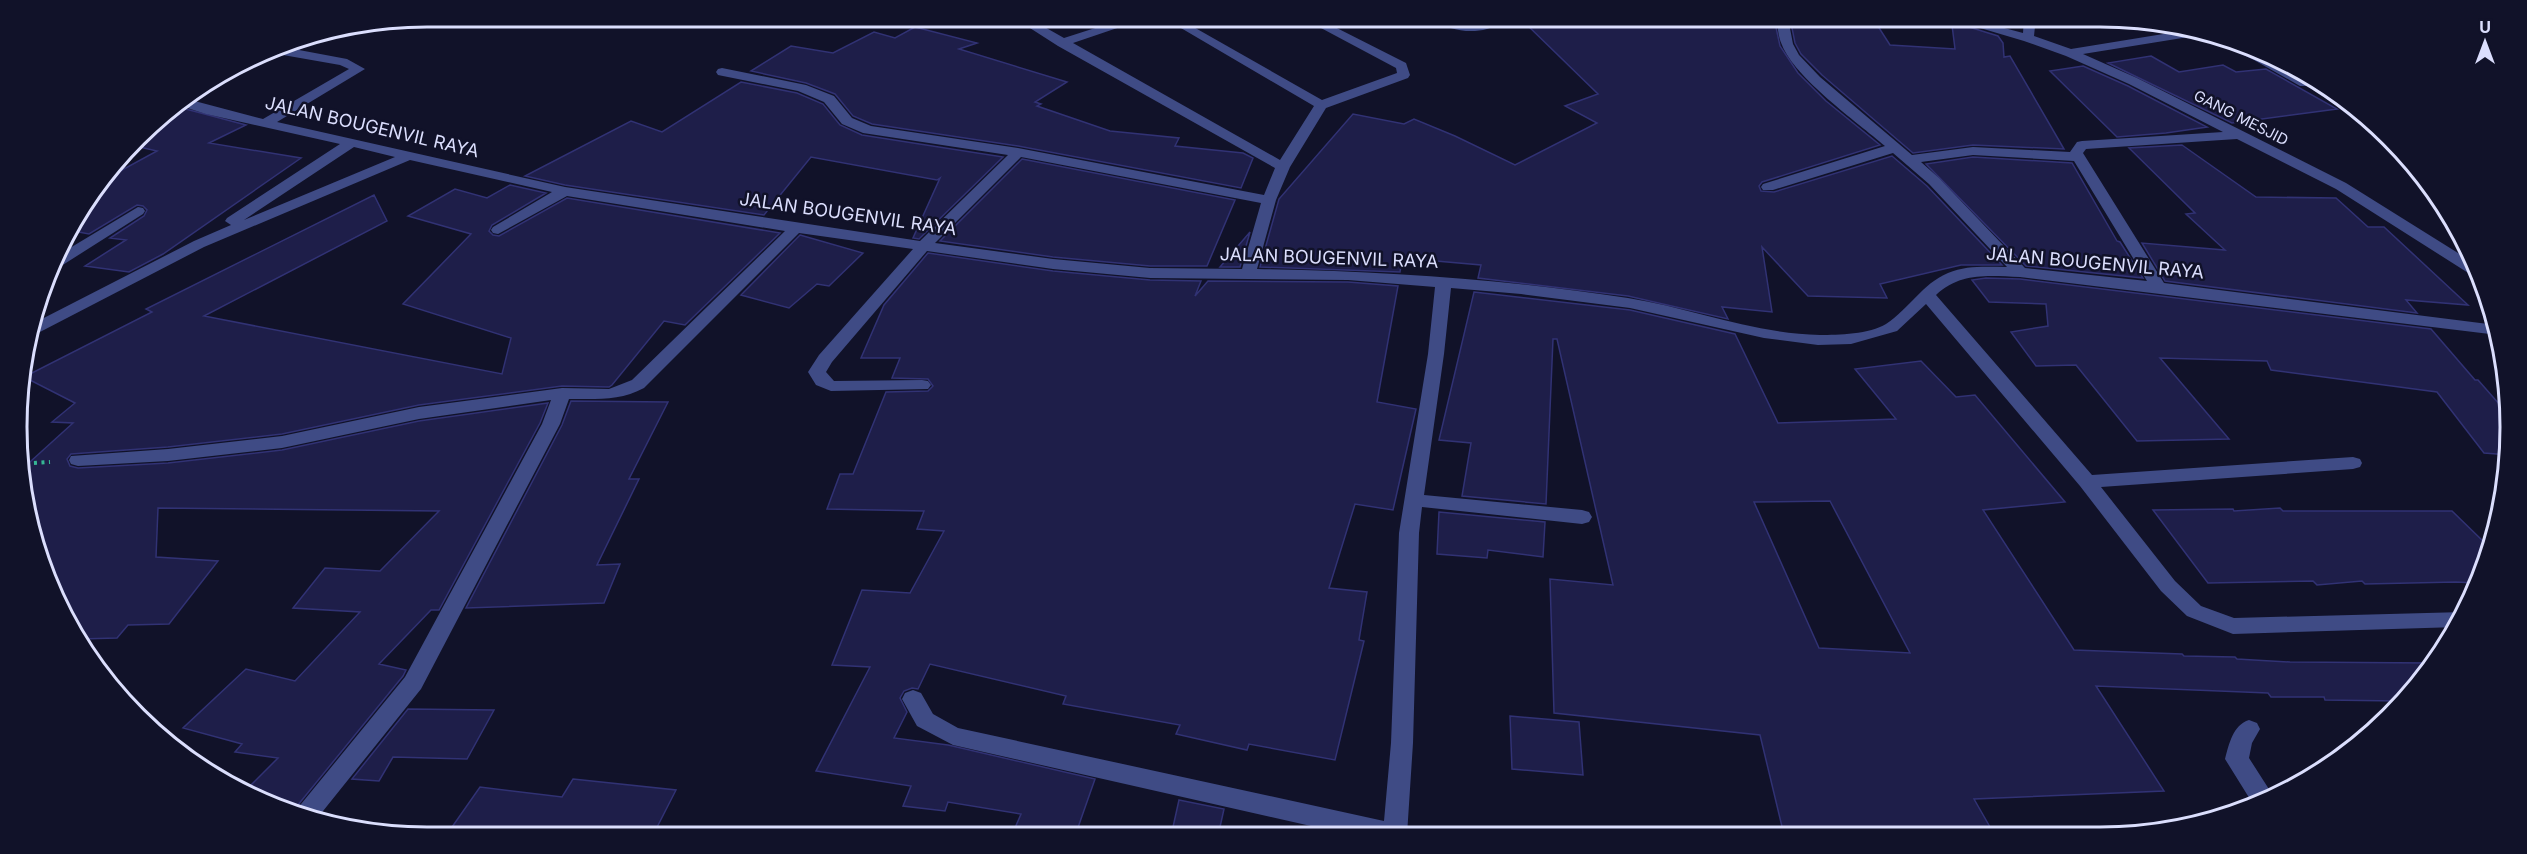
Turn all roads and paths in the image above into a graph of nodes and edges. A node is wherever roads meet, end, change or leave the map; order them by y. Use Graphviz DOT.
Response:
graph roads {
  1 [pos="1035,27"];
  2 [pos="1110,27"];
  3 [pos="1185,27"];
  4 [pos="1325,27"];
  5 [pos="1460,27"];
  6 [pos="1477,27"];
  7 [pos="1784,27"];
  8 [pos="1994,27"];
  9 [pos="2029,27"];
  10 [pos="2175,34"];
  11 [pos="2028,38"];
  12 [pos="1062,43"];
  13 [pos="287,52"];
  14 [pos="2070,53"];
  15 [pos="722,72"];
  16 [pos="190,105"];
  17 [pos="1320,105"];
  18 [pos="265,123"];
  19 [pos="2237,135"];
  20 [pos="353,142"];
  21 [pos="1893,148"];
  22 [pos="1018,152"];
  23 [pos="411,155"];
  24 [pos="2078,156"];
  25 [pos="1907,160"];
  26 [pos="1283,167"];
  27 [pos="1768,186"];
  28 [pos="565,191"];
  29 [pos="1269,200"];
  30 [pos="138,211"];
  31 [pos="796,228"];
  32 [pos="498,230"];
  33 [pos="198,244"];
  34 [pos="925,244"];
  35 [pos="64,258"];
  36 [pos="2466,265"];
  37 [pos="2020,272"];
  38 [pos="1248,275"];
  39 [pos="1444,281"];
  40 [pos="2159,287"];
  41 [pos="1926,294"];
  42 [pos="40,326"];
  43 [pos="2487,329"];
  44 [pos="922,385"];
  45 [pos="562,393"];
  46 [pos="78,460"];
  47 [pos="2353,463"];
  48 [pos="2087,482"];
  49 [pos="1413,500"];
  50 [pos="1582,518"];
  51 [pos="2450,619"];
  52 [pos="913,699"];
  53 [pos="2249,729"];
  54 [pos="2260,794"];
  55 [pos="310,809"];
  56 [pos="1360,827"];
  57 [pos="1396,827"];
  1 -- 12 [label="street"];
  2 -- 12 [label="street"];
  3 -- 17 [label="street"];
  4 -- 17 [label="street"];
  5 -- 6 [label="street"];
  7 -- 21 [label="street"];
  8 -- 11 [label="street, GANG MESJID"];
  9 -- 11 [label="street"];
  10 -- 14 [label="street"];
  11 -- 14 [label="street, GANG MESJID"];
  12 -- 26 [label="street"];
  13 -- 18 [label="street"];
  14 -- 19 [label="street, GANG MESJID"];
  15 -- 22 [label="street"];
  16 -- 18 [label="street, JALAN BOUGENVIL RAYA"];
  17 -- 26 [label="street"];
  18 -- 20 [label="street, JALAN BOUGENVIL RAYA"];
  19 -- 24 [label="street"];
  19 -- 36 [label="street, GANG MESJID"];
  20 -- 23 [label="street, JALAN BOUGENVIL RAYA"];
  20 -- 33 [label="street"];
  21 -- 25 [label="street"];
  21 -- 27 [label="street"];
  22 -- 29 [label="street"];
  22 -- 34 [label="street"];
  23 -- 28 [label="street, JALAN BOUGENVIL RAYA"];
  23 -- 33 [label="street"];
  24 -- 25 [label="street"];
  24 -- 40 [label="street"];
  25 -- 37 [label="street"];
  26 -- 29 [label="street"];
  28 -- 31 [label="street, JALAN BOUGENVIL RAYA"];
  28 -- 32 [label="street"];
  29 -- 38 [label="street"];
  30 -- 35 [label="street"];
  31 -- 34 [label="street, JALAN BOUGENVIL RAYA"];
  31 -- 45 [label="street"];
  33 -- 42 [label="street"];
  34 -- 38 [label="street, JALAN BOUGENVIL RAYA"];
  34 -- 44 [label="street"];
  37 -- 40 [label="street, JALAN BOUGENVIL RAYA"];
  37 -- 41 [label="street, JALAN BOUGENVIL RAYA"];
  38 -- 39 [label="street, JALAN BOUGENVIL RAYA"];
  39 -- 41 [label="street, JALAN BOUGENVIL RAYA"];
  39 -- 49 [label="street"];
  40 -- 43 [label="street, JALAN BOUGENVIL RAYA"];
  41 -- 48 [label="street"];
  45 -- 46 [label="street"];
  45 -- 55 [label="street"];
  47 -- 48 [label="street"];
  48 -- 51 [label="street"];
  49 -- 50 [label="street"];
  49 -- 57 [label="street"];
  52 -- 56 [label="street"];
  53 -- 54 [label="street"];
}
